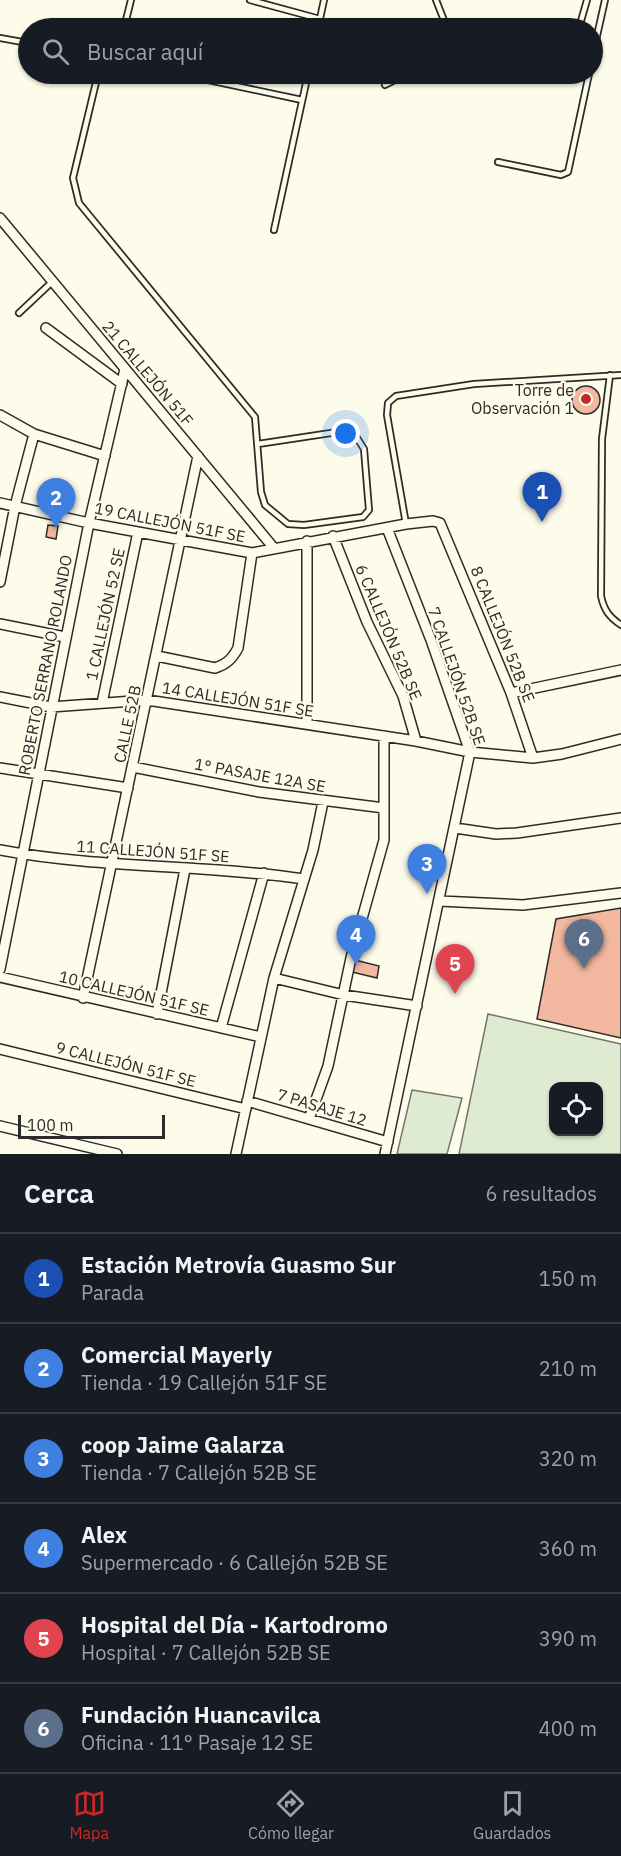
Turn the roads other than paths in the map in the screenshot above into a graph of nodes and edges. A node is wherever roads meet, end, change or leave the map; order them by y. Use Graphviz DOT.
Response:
graph roads {
  1 [pos="131,0"];
  2 [pos="250,0"];
  3 [pos="324,0"];
  4 [pos="436,0"];
  5 [pos="587,0"];
  6 [pos="605,0"];
  7 [pos="126,18"];
  8 [pos="316,18"];
  9 [pos="320,18"];
  10 [pos="444,18"];
  11 [pos="582,18"];
  12 [pos="601,18"];
  13 [pos="0,38"];
  14 [pos="18,41"];
  15 [pos="96,84"];
  16 [pos="227,84"];
  17 [pos="306,84"];
  18 [pos="587,84"];
  19 [pos="302,100"];
  20 [pos="498,162"];
  21 [pos="0,218"];
  22 [pos="274,230"];
  23 [pos="53,281"];
  24 [pos="19,313"];
  25 [pos="46,328"];
  26 [pos="125,369"];
  27 [pos="610,375"];
  28 [pos="621,375"];
  29 [pos="122,384"];
  30 [pos="0,415"];
  31 [pos="34,434"];
  32 [pos="258,444"];
  33 [pos="105,456"];
  34 [pos="198,456"];
  35 [pos="0,503"];
  36 [pos="15,506"];
  37 [pos="89,523"];
  38 [pos="440,523"];
  39 [pos="406,524"];
  40 [pos="387,528"];
  41 [pos="138,532"];
  42 [pos="333,536"];
  43 [pos="182,540"];
  44 [pos="307,541"];
  45 [pos="273,548"];
  46 [pos="252,553"];
  47 [pos="0,579"];
  48 [pos="0,624"];
  49 [pos="621,625"];
  50 [pos="65,637"];
  51 [pos="157,656"];
  52 [pos="621,669"];
  53 [pos="511,693"];
  54 [pos="0,697"];
  55 [pos="147,700"];
  56 [pos="102,703"];
  57 [pos="51,707"];
  58 [pos="307,724"];
  59 [pos="384,736"];
  60 [pos="621,739"];
  61 [pos="416,741"];
  62 [pos="471,752"];
  63 [pos="533,758"];
  64 [pos="133,767"];
  65 [pos="0,768"];
  66 [pos="38,774"];
  67 [pos="128,788"];
  68 [pos="323,802"];
  69 [pos="384,808"];
  70 [pos="621,818"];
  71 [pos="455,828"];
  72 [pos="0,850"];
  73 [pos="23,854"];
  74 [pos="110,865"];
  75 [pos="185,869"];
  76 [pos="264,873"];
  77 [pos="304,879"];
  78 [pos="621,893"];
  79 [pos="440,901"];
  80 [pos="0,969"];
  81 [pos="0,977"];
  82 [pos="274,978"];
  83 [pos="344,995"];
  84 [pos="83,998"];
  85 [pos="417,1006"];
  86 [pos="157,1014"];
  87 [pos="221,1028"];
  88 [pos="261,1036"];
  89 [pos="0,1049"];
  90 [pos="247,1105"];
  91 [pos="309,1119"];
  92 [pos="0,1126"];
  93 [pos="388,1142"];
  94 [pos="117,1154"];
  95 [pos="236,1154"];
  96 [pos="386,1154"];
  1 -- 7 [label="lane"];
  2 -- 8 [label="lane"];
  3 -- 9 [label="lane"];
  4 -- 10 [label="lane"];
  5 -- 11 [label="lane"];
  6 -- 12 [label="lane"];
  13 -- 14 [label="lane"];
  15 -- 32 [label="lane"];
  16 -- 19 [label="lane"];
  17 -- 19 [label="lane"];
  18 -- 20 [label="lane"];
  19 -- 22 [label="lane"];
  21 -- 23 [label="street, 21 CALLEJÓN 51F"];
  23 -- 24 [label="lane"];
  23 -- 26 [label="street, 21 CALLEJÓN 51F"];
  25 -- 29 [label="street"];
  26 -- 29 [label="street, ROBERTO SERRANO ROLANDO"];
  26 -- 34 [label="street, 21 CALLEJÓN 51F"];
  27 -- 28 [label="lane"];
  27 -- 39 [label="lane"];
  27 -- 49 [label="lane"];
  29 -- 33 [label="street, ROBERTO SERRANO ROLANDO"];
  30 -- 31 [label="street"];
  31 -- 33 [label="street"];
  31 -- 36 [label="street"];
  32 -- 32 [label="lane"];
  33 -- 37 [label="street, ROBERTO SERRANO ROLANDO"];
  34 -- 43 [label="street, CALLE 52B"];
  34 -- 45 [label="street, 21 CALLEJÓN 51F"];
  35 -- 36 [label="street, 19 CALLEJÓN 51F SE"];
  36 -- 37 [label="street, 19 CALLEJÓN 51F SE"];
  36 -- 47 [label="street"];
  37 -- 41 [label="street, 19 CALLEJÓN 51F SE"];
  37 -- 50 [label="street, ROBERTO SERRANO ROLANDO"];
  38 -- 39 [label="street, 19 CALLEJÓN 51F SE"];
  38 -- 53 [label="street, 8 CALLEJÓN 52B SE"];
  39 -- 40 [label="street, 19 CALLEJÓN 51F SE"];
  40 -- 42 [label="street, 19 CALLEJÓN 51F SE"];
  40 -- 62 [label="street, 7 CALLEJÓN 52B SE"];
  41 -- 43 [label="street, 19 CALLEJÓN 51F SE"];
  41 -- 56 [label="street, 1 CALLEJÓN 52 SE"];
  42 -- 44 [label="street, 19 CALLEJÓN 51F SE"];
  42 -- 61 [label="street, 6 CALLEJÓN 52B SE"];
  43 -- 46 [label="street, 19 CALLEJÓN 51F SE"];
  43 -- 51 [label="street, CALLE 52B"];
  44 -- 45 [label="street, 19 CALLEJÓN 51F SE"];
  44 -- 58 [label="street"];
  45 -- 46 [label="street, 19 CALLEJÓN 51F SE"];
  46 -- 51 [label="street"];
  48 -- 50 [label="street"];
  50 -- 57 [label="street, ROBERTO SERRANO ROLANDO"];
  51 -- 55 [label="street, CALLE 52B"];
  52 -- 53 [label="street"];
  53 -- 63 [label="street, 8 CALLEJÓN 52B SE"];
  54 -- 57 [label="street, 14 CALLEJÓN 51F SE"];
  55 -- 56 [label="street, 14 CALLEJÓN 51F SE"];
  55 -- 58 [label="street, 14 CALLEJÓN 51F SE"];
  55 -- 64 [label="street, CALLE 52B"];
  56 -- 57 [label="street, 14 CALLEJÓN 51F SE"];
  57 -- 66 [label="street, ROBERTO SERRANO ROLANDO"];
  58 -- 59 [label="street, 14 CALLEJÓN 51F SE"];
  59 -- 61 [label="street, 14 CALLEJÓN 51F SE"];
  59 -- 69 [label="street"];
  60 -- 63 [label="street, 14 CALLEJÓN 51F SE"];
  61 -- 62 [label="street, 14 CALLEJÓN 51F SE"];
  62 -- 63 [label="street, 14 CALLEJÓN 51F SE"];
  62 -- 71 [label="street, 7 CALLEJÓN 52B SE"];
  64 -- 67 [label="street, CALLE 52B"];
  64 -- 68 [label="street, 1° PASAJE 12A SE"];
  65 -- 66 [label="street"];
  66 -- 67 [label="street"];
  66 -- 73 [label="street, ROBERTO SERRANO ROLANDO"];
  67 -- 74 [label="street, CALLE 52B"];
  68 -- 69 [label="street, 1° PASAJE 12A SE"];
  68 -- 77 [label="street"];
  69 -- 83 [label="street"];
  70 -- 71 [label="street"];
  71 -- 79 [label="street, 7 CALLEJÓN 52B SE"];
  72 -- 73 [label="street, 11 CALLEJÓN 51F SE"];
  73 -- 74 [label="street, 11 CALLEJÓN 51F SE"];
  73 -- 80 [label="street, ROBERTO SERRANO ROLANDO"];
  74 -- 75 [label="street, 11 CALLEJÓN 51F SE"];
  74 -- 84 [label="street, CALLE 52B"];
  75 -- 76 [label="street, 11 CALLEJÓN 51F SE"];
  75 -- 86 [label="street"];
  76 -- 77 [label="street, 11 CALLEJÓN 51F SE"];
  76 -- 87 [label="street"];
  77 -- 82 [label="street"];
  78 -- 79 [label="street"];
  79 -- 85 [label="street, 7 CALLEJÓN 52B SE"];
  81 -- 84 [label="street, 10 CALLEJÓN 51F SE"];
  82 -- 83 [label="street"];
  82 -- 88 [label="street"];
  83 -- 85 [label="street"];
  83 -- 91 [label="street"];
  84 -- 86 [label="street, 10 CALLEJÓN 51F SE"];
  85 -- 93 [label="street, 7 CALLEJÓN 52B SE"];
  86 -- 87 [label="street, 10 CALLEJÓN 51F SE"];
  87 -- 88 [label="street, 10 CALLEJÓN 51F SE"];
  88 -- 90 [label="street"];
  89 -- 90 [label="street, 9 CALLEJÓN 51F SE"];
  90 -- 91 [label="street, 7 PASAJE 12"];
  90 -- 95 [label="street"];
  91 -- 93 [label="street, 7 PASAJE 12"];
  92 -- 94 [label="street"];
  93 -- 96 [label="street, 7 CALLEJÓN 52B SE"];
}
